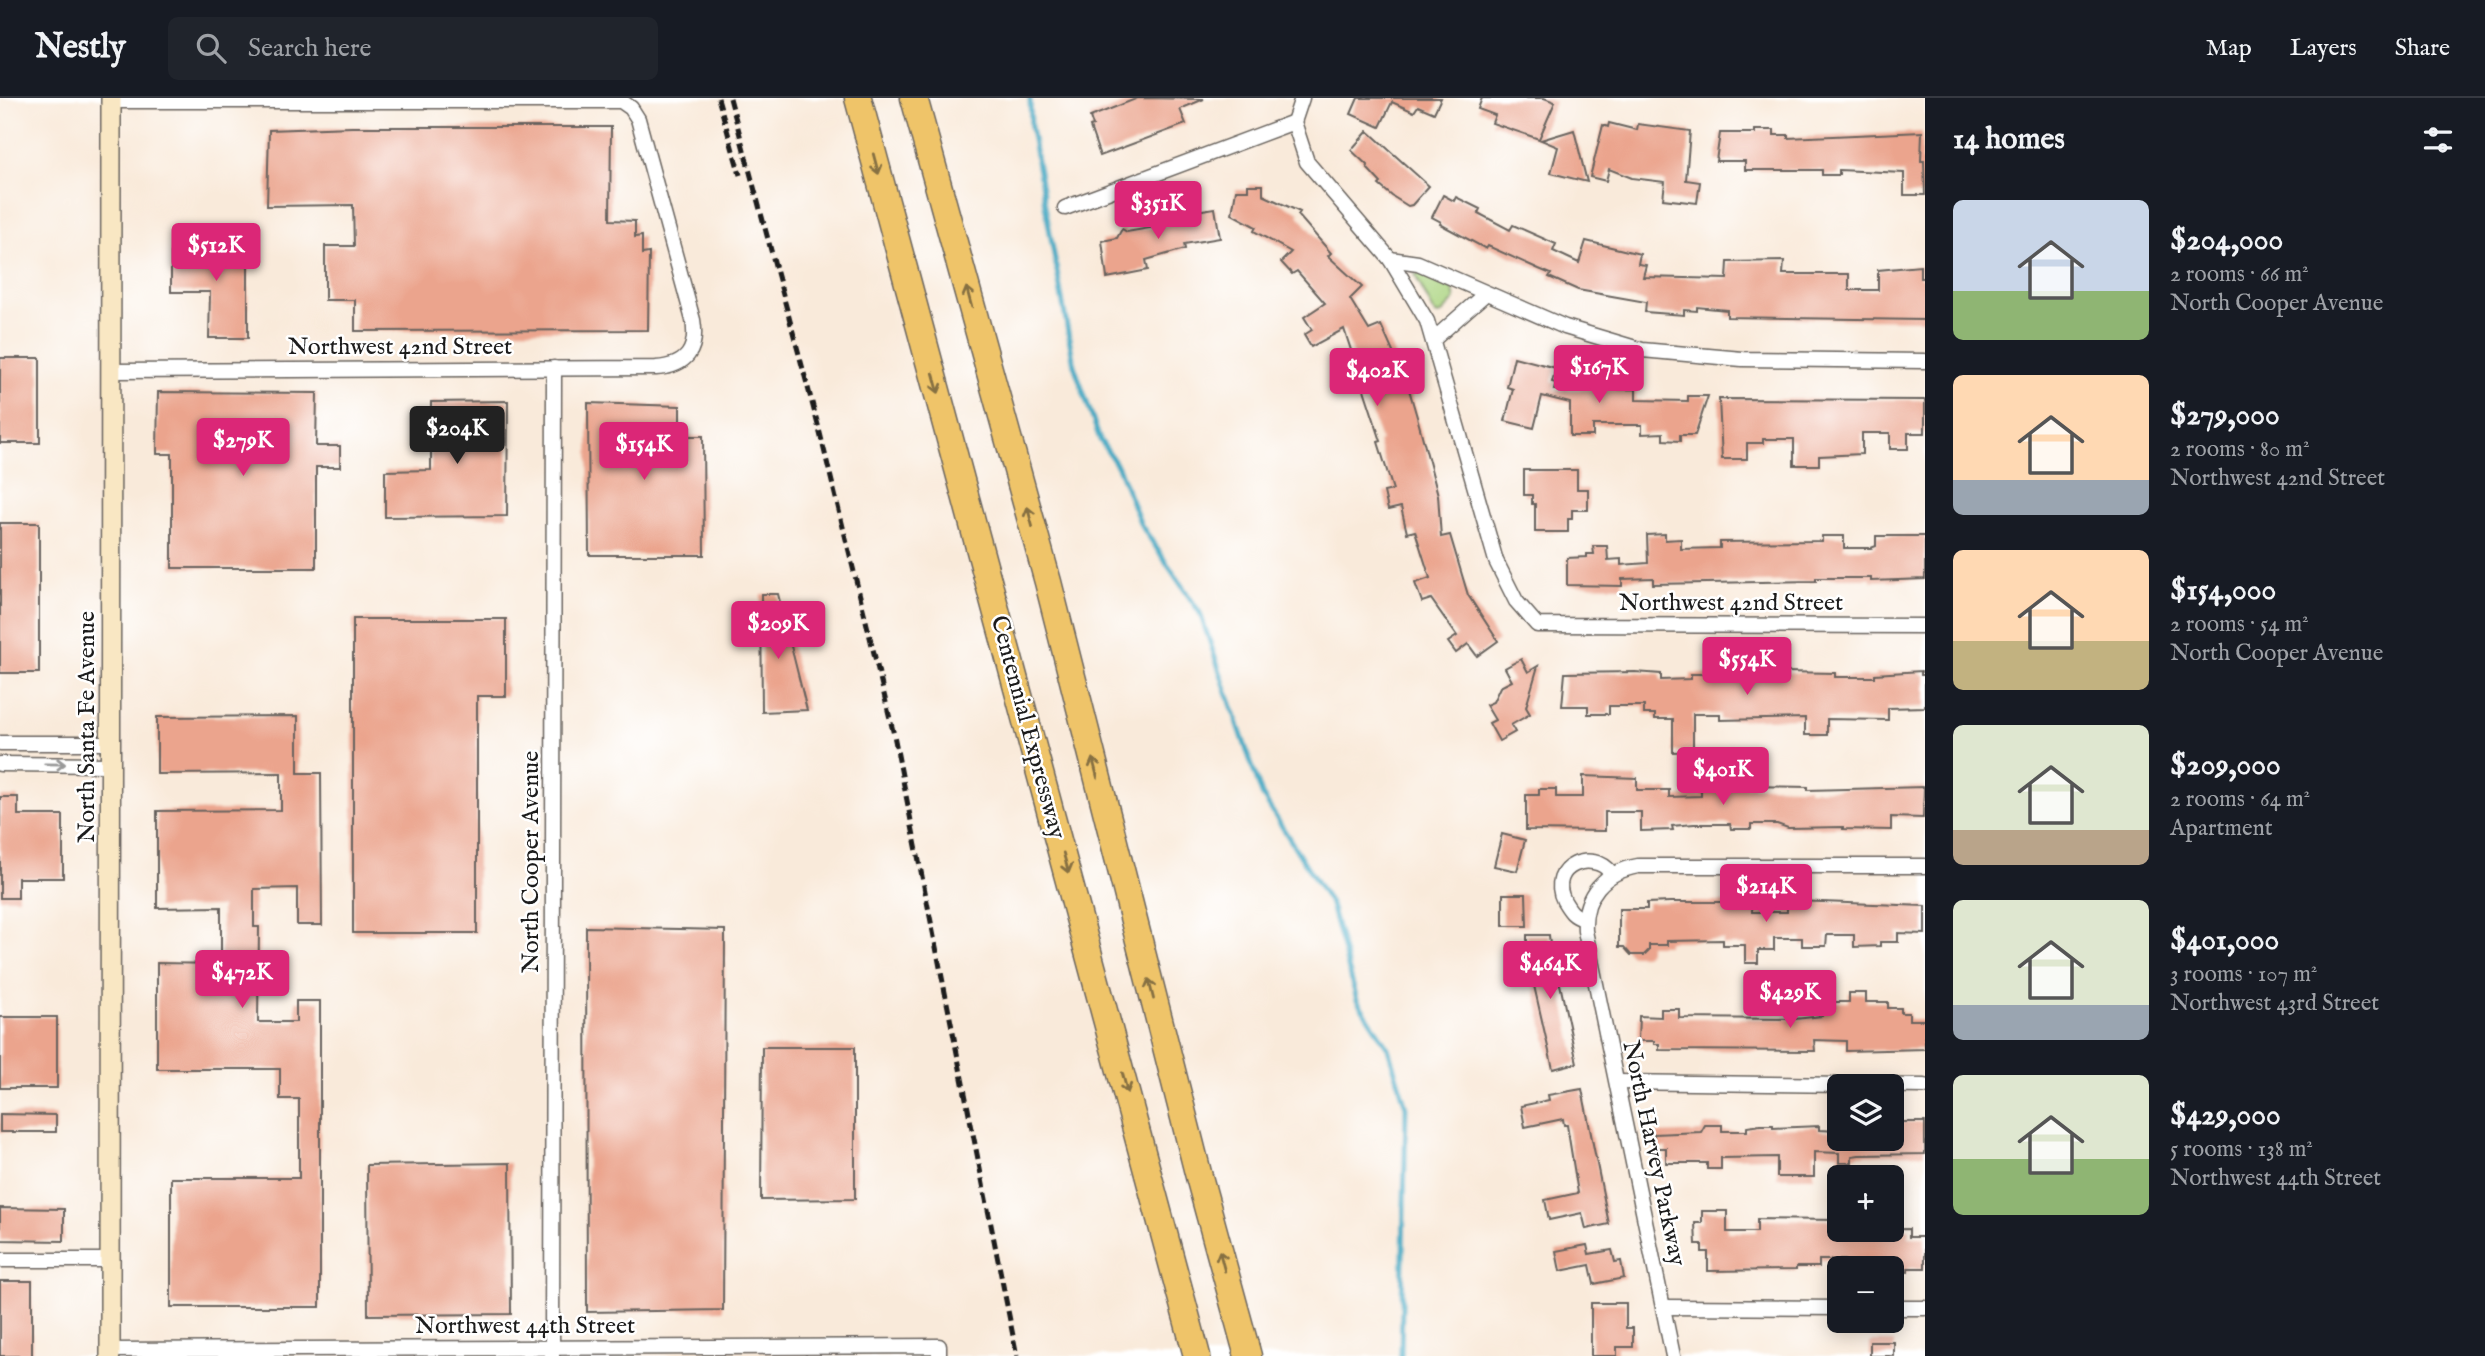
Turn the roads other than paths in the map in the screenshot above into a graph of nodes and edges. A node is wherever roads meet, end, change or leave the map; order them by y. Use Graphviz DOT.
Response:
graph roads {
  1 [pos="858,98"];
  2 [pos="914,98"];
  3 [pos="1302,98"];
  4 [pos="111,99"];
  5 [pos="1294,122"];
  6 [pos="1065,208"];
  7 [pos="1390,259"];
  8 [pos="1485,294"];
  9 [pos="1434,339"];
  10 [pos="1925,360"];
  11 [pos="554,368"];
  12 [pos="111,371"];
  13 [pos="1925,626"];
  14 [pos="0,743"];
  15 [pos="110,743"];
  16 [pos="0,764"];
  17 [pos="110,765"];
  18 [pos="1925,866"];
  19 [pos="1611,873"];
  20 [pos="1584,919"];
  21 [pos="1617,1082"];
  22 [pos="1925,1086"];
  23 [pos="0,1260"];
  24 [pos="110,1260"];
  25 [pos="1664,1307"];
  26 [pos="1827,1308"];
  27 [pos="1904,1308"];
  28 [pos="1925,1308"];
  29 [pos="939,1351"];
  30 [pos="552,1352"];
  31 [pos="110,1353"];
  32 [pos="1197,1356"];
  33 [pos="1250,1356"];
  34 [pos="1673,1356"];
  1 -- 32 [label="highway, Centennial Expressway, one-way"];
  33 -- 2 [label="highway, one-way"];
  3 -- 5 [label="street"];
  4 -- 11 [label="street, Northwest 42nd Street"];
  4 -- 12 [label="main road, North Santa Fe Avenue"];
  5 -- 6 [label="street"];
  5 -- 7 [label="street"];
  7 -- 8 [label="street"];
  7 -- 9 [label="street"];
  8 -- 9 [label="street"];
  8 -- 10 [label="street"];
  9 -- 13 [label="street, Northwest 42nd Street"];
  11 -- 12 [label="street, Northwest 42nd Street"];
  11 -- 30 [label="street, North Cooper Avenue"];
  12 -- 15 [label="main road, North Santa Fe Avenue"];
  14 -- 15 [label="street"];
  15 -- 17 [label="main road, North Santa Fe Avenue"];
  16 -- 17 [label="street, one-way"];
  17 -- 24 [label="main road, North Santa Fe Avenue"];
  18 -- 19 [label="street, North Harvey Parkway"];
  19 -- 20 [label="street"];
  19 -- 20 [label="street, North Harvey Parkway"];
  20 -- 21 [label="street, North Harvey Parkway"];
  21 -- 22 [label="street"];
  21 -- 25 [label="street, North Harvey Parkway"];
  23 -- 24 [label="street"];
  24 -- 31 [label="main road, North Santa Fe Avenue"];
  25 -- 26 [label="street"];
  25 -- 34 [label="street, North Harvey Parkway"];
  27 -- 28 [label="street"];
  29 -- 30 [label="street, Northwest 44th Street"];
  30 -- 31 [label="street, Northwest 44th Street"];
}
